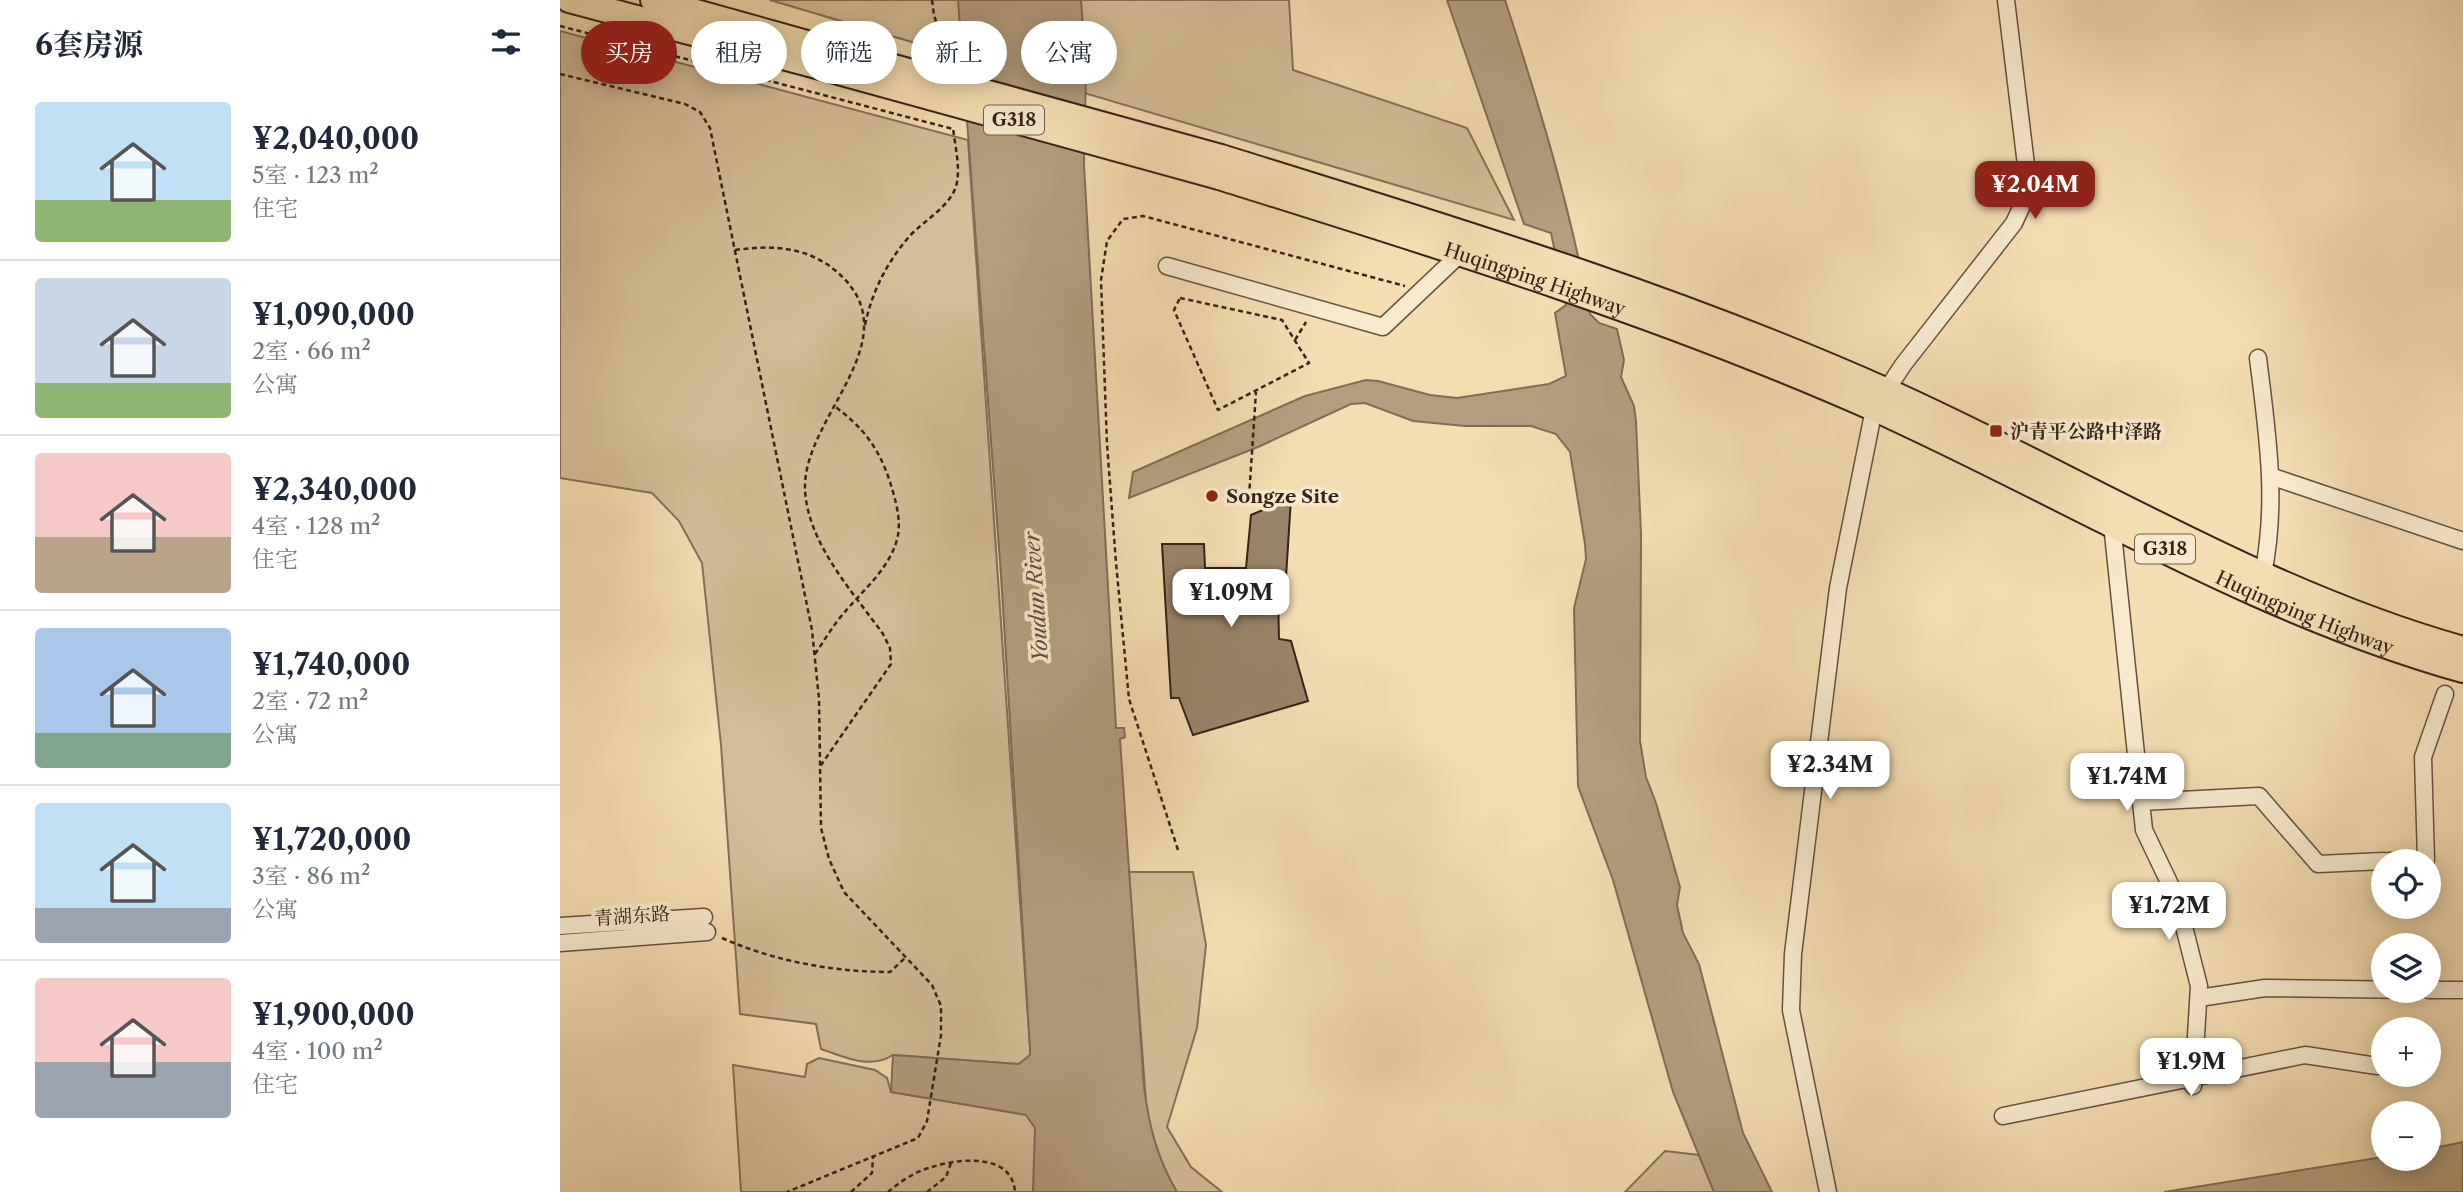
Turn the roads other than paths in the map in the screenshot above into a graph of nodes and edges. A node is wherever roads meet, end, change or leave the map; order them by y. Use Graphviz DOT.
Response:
graph roads {
  1 [pos="569,0"];
  2 [pos="653,0"];
  3 [pos="2006,0"];
  4 [pos="801,51"];
  5 [pos="801,52"];
  6 [pos="897,78"];
  7 [pos="1220,167"];
  8 [pos="1460,254"];
  9 [pos="1167,266"];
  10 [pos="2258,358"];
  11 [pos="1880,400"];
  12 [pos="2273,477"];
  13 [pos="2112,524"];
  14 [pos="2463,541"];
  15 [pos="2263,574"];
  16 [pos="2463,649"];
  17 [pos="2463,670"];
  18 [pos="2445,694"];
  19 [pos="2141,802"];
  20 [pos="2426,849"];
  21 [pos="2371,861"];
  22 [pos="560,926"];
  23 [pos="560,943"];
  24 [pos="2371,990"];
  25 [pos="2441,990"];
  26 [pos="2463,990"];
  27 [pos="2199,998"];
  28 [pos="2371,1065"];
  29 [pos="2193,1084"];
  30 [pos="2003,1116"];
  31 [pos="1828,1192"];
  1 -- 5 [label="highway, Huqingping Highway / G318"];
  2 -- 4 [label="highway, Huqingping Highway / G318"];
  3 -- 11 [label="street"];
  6 -- 7 [label="highway, Huqingping Highway / G318, bridge"];
  7 -- 8 [label="highway, Huqingping Highway / G318"];
  7 -- 11 [label="highway, Huqingping Highway / G318"];
  8 -- 9 [label="street"];
  8 -- 11 [label="highway, Huqingping Highway / G318"];
  10 -- 12 [label="street"];
  11 -- 13 [label="highway, Huqingping Highway / G318"];
  11 -- 15 [label="highway, Huqingping Highway / G318"];
  11 -- 31 [label="street"];
  12 -- 14 [label="street"];
  12 -- 15 [label="street"];
  13 -- 17 [label="highway, Huqingping Highway / G318"];
  13 -- 19 [label="street"];
  15 -- 16 [label="highway, Huqingping Highway / G318"];
  18 -- 20 [label="street"];
  19 -- 21 [label="street"];
  19 -- 27 [label="street"];
  22 -- 23 [label="street, 青湖东路"];
  24 -- 27 [label="street"];
  25 -- 26 [label="street"];
  27 -- 29 [label="street"];
  28 -- 29 [label="street"];
  29 -- 30 [label="street"];
}
